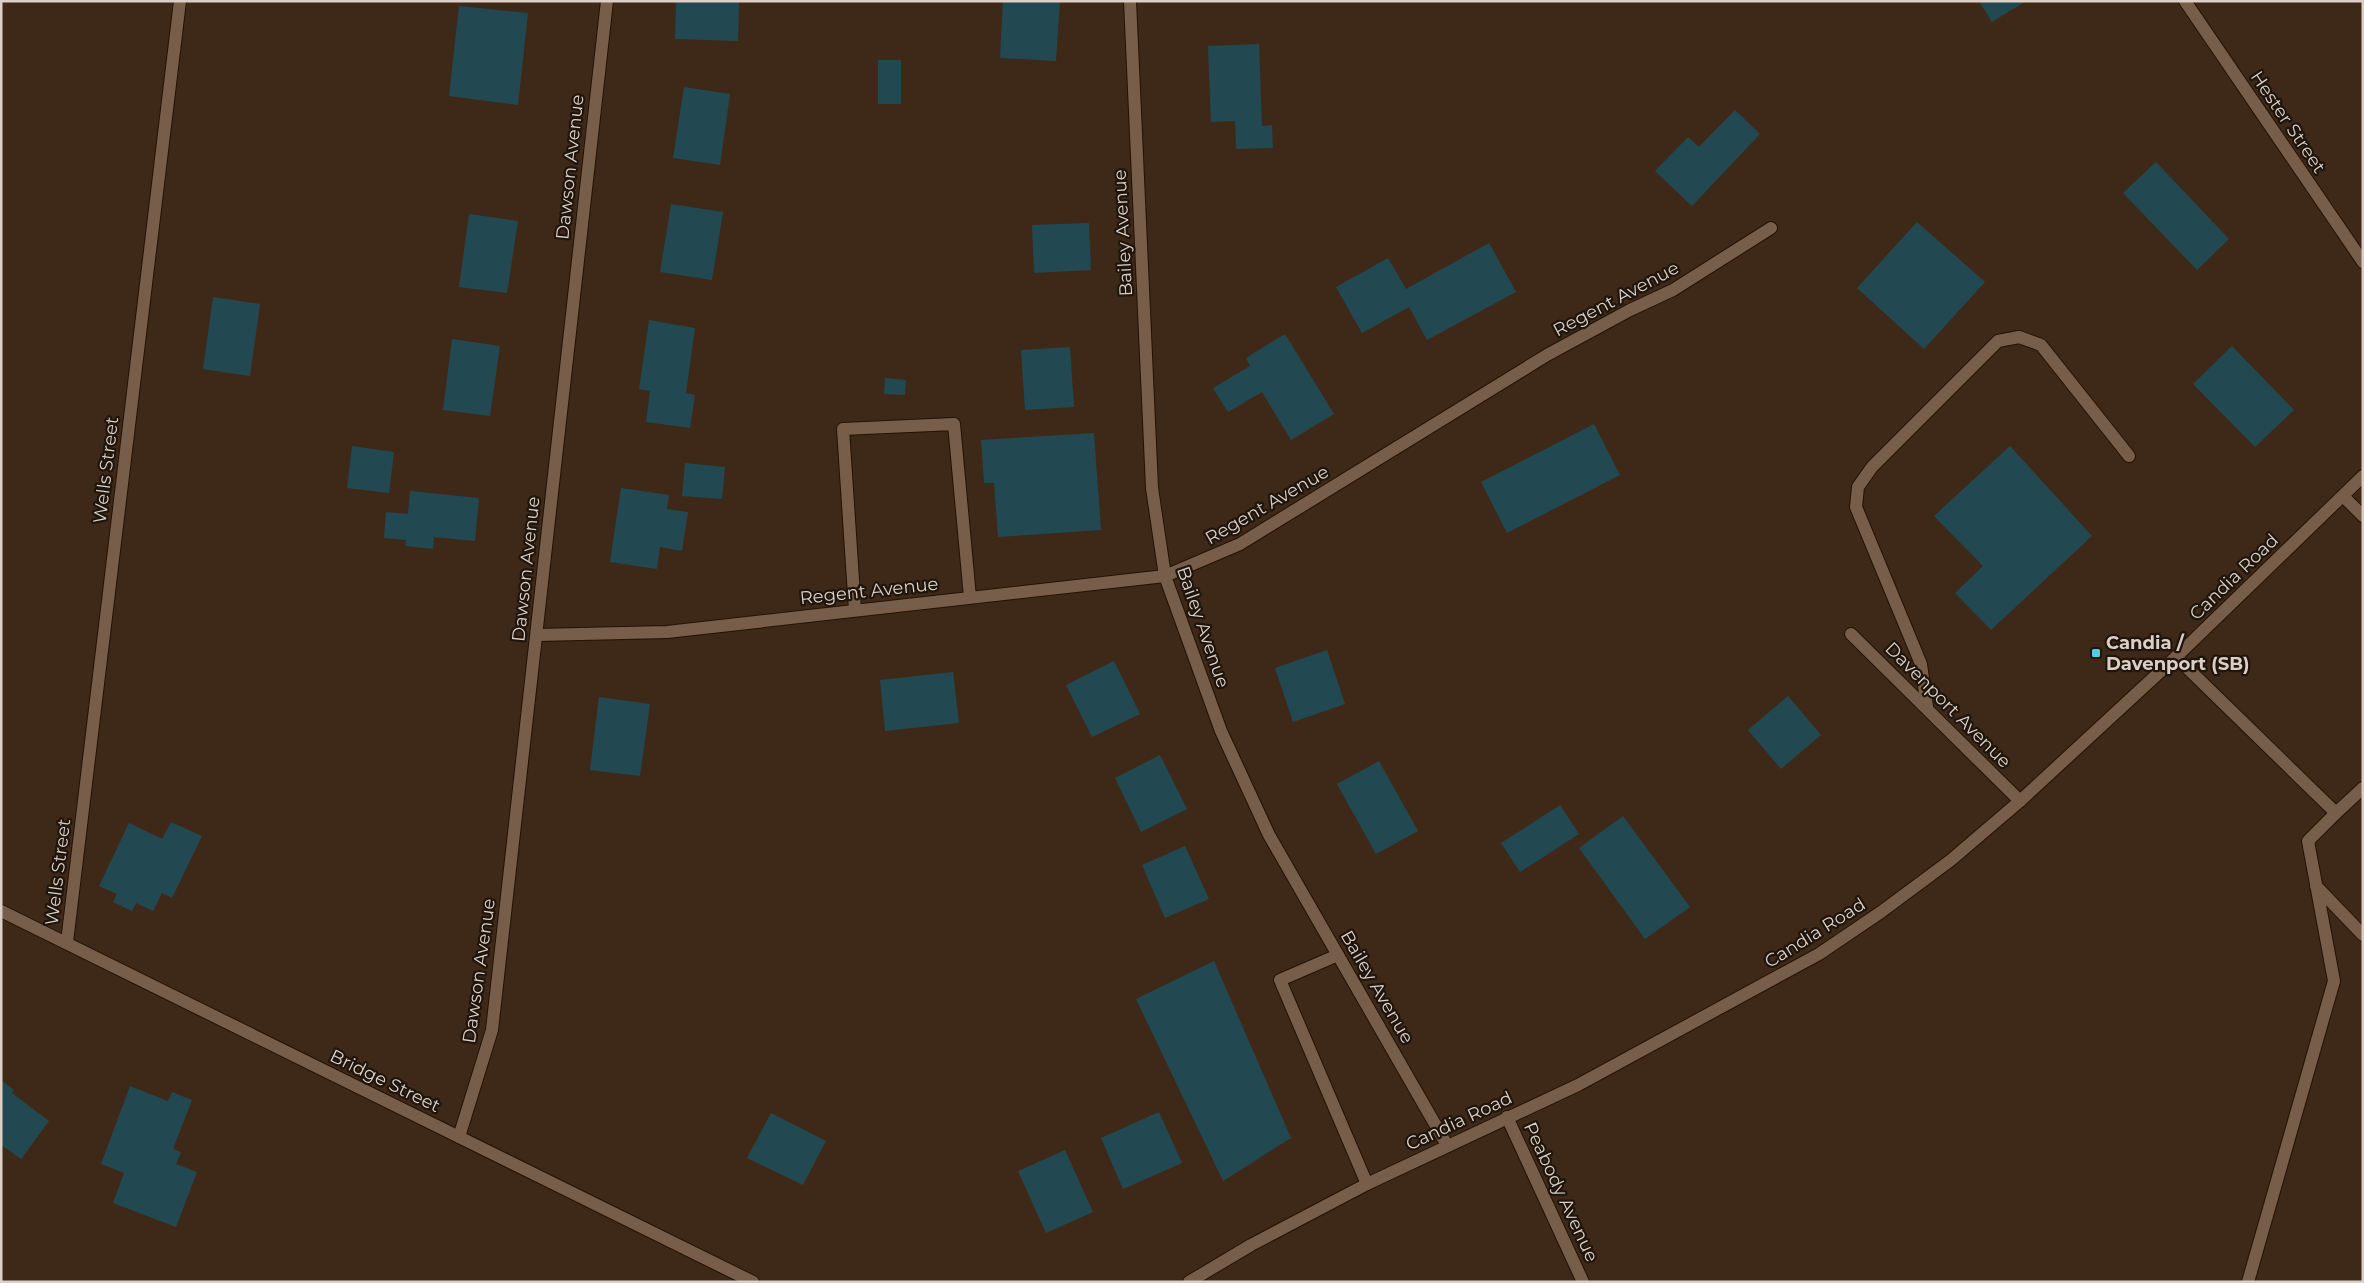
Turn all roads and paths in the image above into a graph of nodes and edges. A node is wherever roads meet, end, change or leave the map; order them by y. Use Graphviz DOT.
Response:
graph roads {
  1 [pos="180,1"];
  2 [pos="607,1"];
  3 [pos="1130,1"];
  4 [pos="2185,1"];
  5 [pos="1771,228"];
  6 [pos="2363,262"];
  7 [pos="2129,456"];
  8 [pos="2363,476"];
  9 [pos="2343,496"];
  10 [pos="2363,516"];
  11 [pos="1165,576"];
  12 [pos="970,597"];
  13 [pos="855,610"];
  14 [pos="1851,634"];
  15 [pos="537,635"];
  16 [pos="2176,657"];
  17 [pos="1927,707"];
  18 [pos="2363,788"];
  19 [pos="2020,801"];
  20 [pos="2336,814"];
  21 [pos="2316,886"];
  22 [pos="1,912"];
  23 [pos="2363,935"];
  24 [pos="67,942"];
  25 [pos="1338,954"];
  26 [pos="1507,1117"];
  27 [pos="459,1137"];
  28 [pos="1447,1145"];
  29 [pos="1367,1184"];
  30 [pos="753,1282"];
  31 [pos="1189,1282"];
  32 [pos="1582,1282"];
  33 [pos="2248,1282"];
  1 -- 24 [label="street, Wells Street"];
  2 -- 15 [label="street, Dawson Avenue"];
  3 -- 11 [label="street, Bailey Avenue"];
  4 -- 6 [label="street, Hester Street"];
  5 -- 11 [label="street, Regent Avenue"];
  7 -- 17 [label="street"];
  8 -- 9 [label="street, Candia Road"];
  9 -- 10 [label="street"];
  9 -- 16 [label="street, Candia Road"];
  11 -- 12 [label="street, Regent Avenue"];
  11 -- 25 [label="street, Bailey Avenue"];
  12 -- 13 [label="street, Regent Avenue"];
  12 -- 13 [label="street"];
  13 -- 15 [label="street, Regent Avenue"];
  14 -- 17 [label="street, Davenport Avenue"];
  15 -- 27 [label="street, Dawson Avenue"];
  16 -- 19 [label="street, Candia Road"];
  16 -- 20 [label="street"];
  17 -- 19 [label="street, Davenport Avenue"];
  18 -- 20 [label="street"];
  19 -- 26 [label="street, Candia Road"];
  20 -- 21 [label="street"];
  21 -- 23 [label="street"];
  21 -- 33 [label="street"];
  22 -- 24 [label="street, Bridge Street"];
  24 -- 27 [label="street, Bridge Street"];
  25 -- 28 [label="street, Bailey Avenue"];
  25 -- 29 [label="street"];
  26 -- 28 [label="street, Candia Road"];
  26 -- 32 [label="street, Peabody Avenue"];
  27 -- 30 [label="street, Bridge Street"];
  28 -- 29 [label="street, Candia Road"];
  29 -- 31 [label="street, Candia Road"];
}
